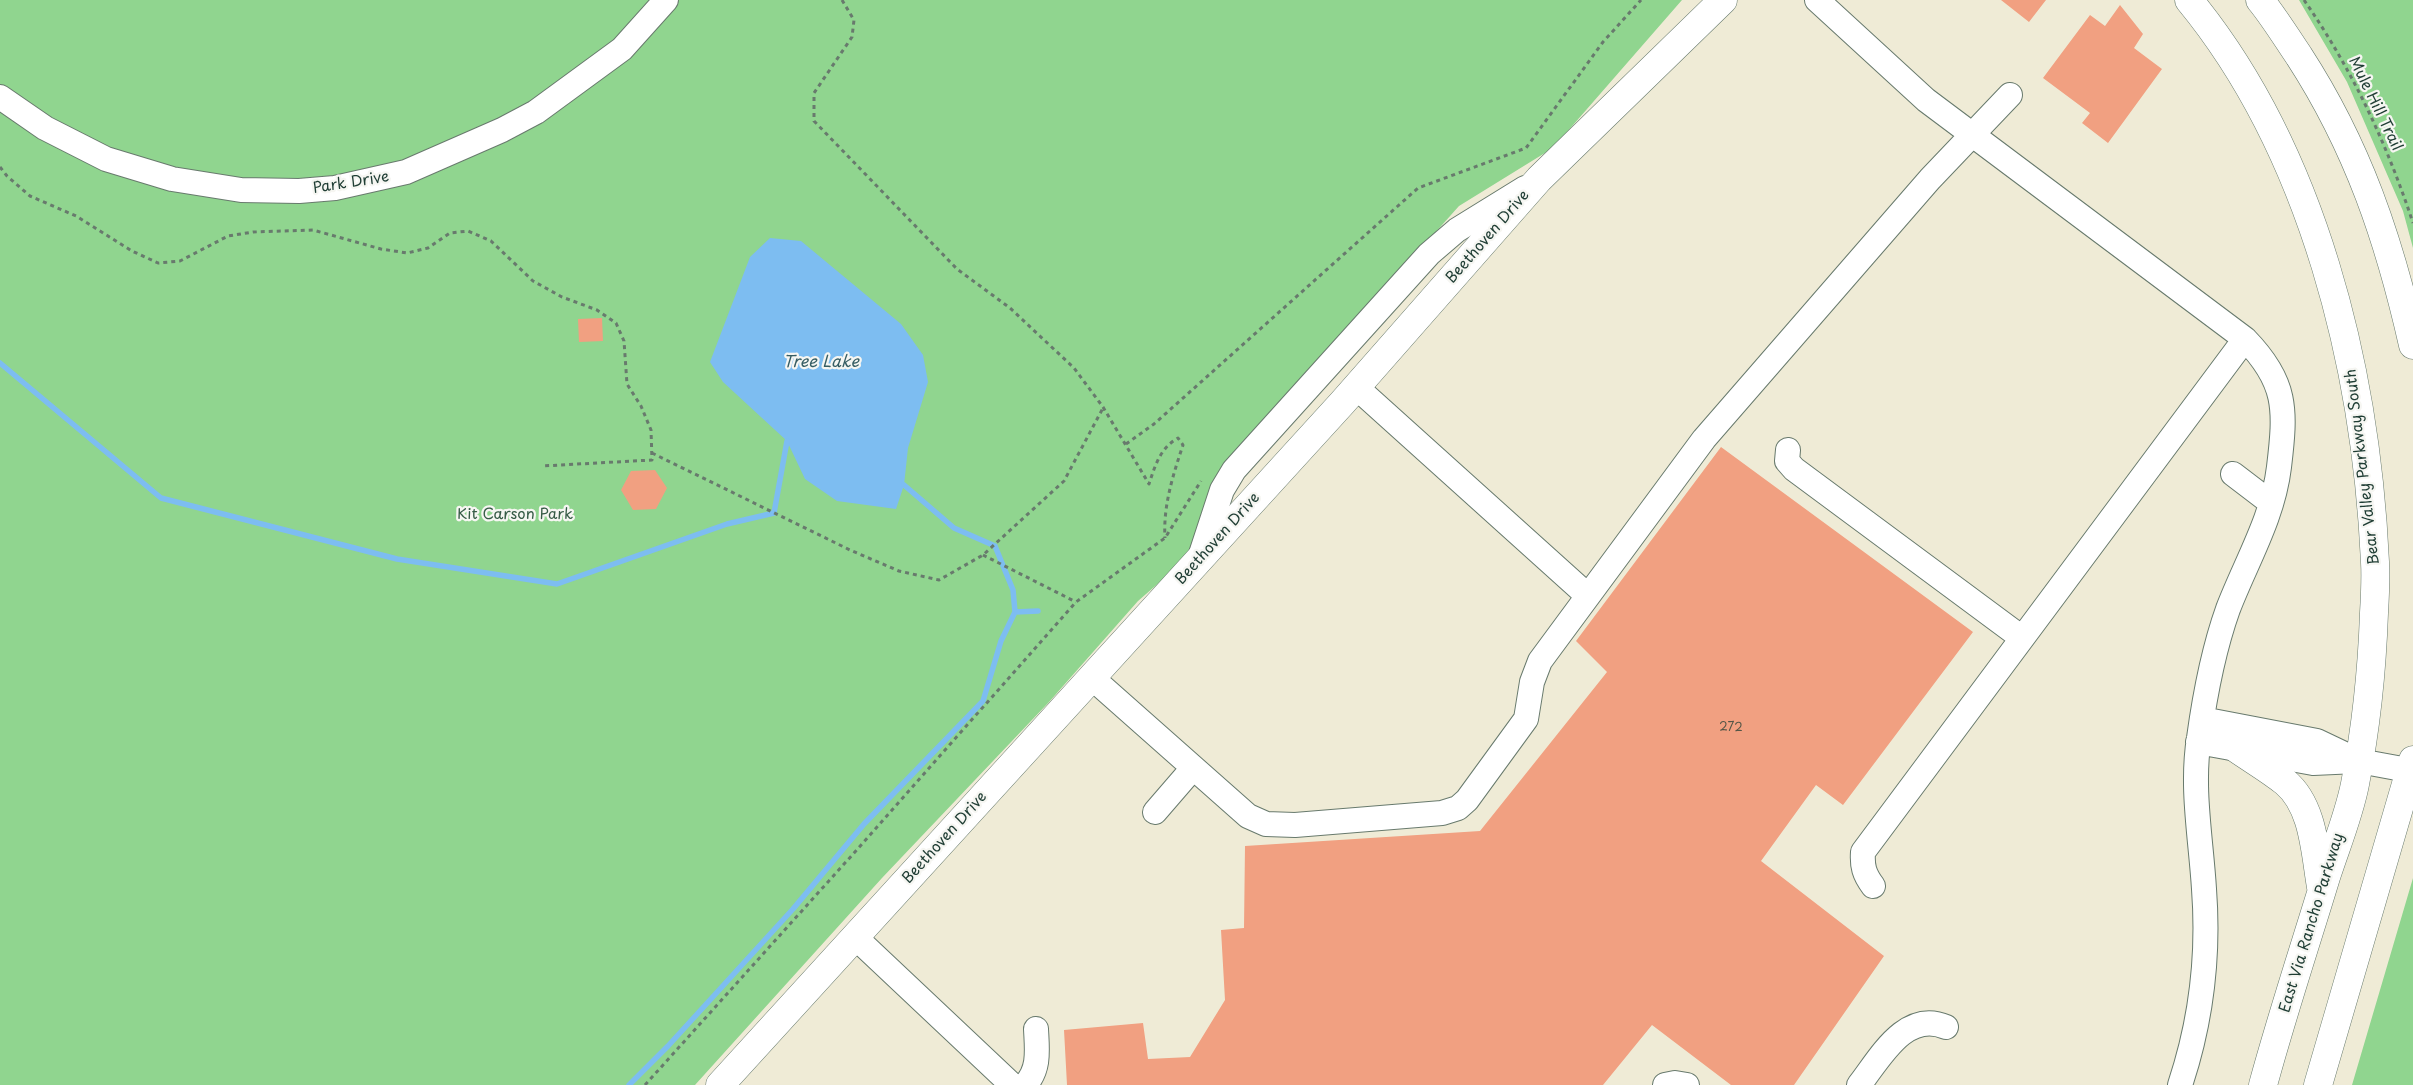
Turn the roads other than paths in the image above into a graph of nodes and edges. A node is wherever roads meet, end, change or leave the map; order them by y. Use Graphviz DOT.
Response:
graph roads {
  1 [pos="666,0"];
  2 [pos="1723,0"];
  3 [pos="1817,0"];
  4 [pos="2188,0"];
  5 [pos="2260,0"];
  6 [pos="2010,95"];
  7 [pos="0,97"];
  8 [pos="1972,133"];
  9 [pos="1539,179"];
  10 [pos="2245,338"];
  11 [pos="2413,345"];
  12 [pos="1356,387"];
  13 [pos="1788,450"];
  14 [pos="2233,474"];
  15 [pos="2271,503"];
  16 [pos="1200,559"];
  17 [pos="1588,596"];
  18 [pos="2022,638"];
  19 [pos="1091,677"];
  20 [pos="2200,730"];
  21 [pos="2237,749"];
  22 [pos="2359,761"];
  23 [pos="1193,768"];
  24 [pos="2412,770"];
  25 [pos="1155,812"];
  26 [pos="1874,886"];
  27 [pos="2322,891"];
  28 [pos="855,937"];
  29 [pos="1946,1027"];
  30 [pos="1036,1029"];
  31 [pos="720,1085"];
  32 [pos="1012,1085"];
  33 [pos="1025,1085"];
  34 [pos="1665,1085"];
  35 [pos="1687,1085"];
  36 [pos="1859,1085"];
  37 [pos="2180,1085"];
  38 [pos="2263,1085"];
  39 [pos="2318,1085"];
  1 -- 7 [label="street, Park Drive"];
  2 -- 9 [label="main road, Beethoven Drive"];
  3 -- 8 [label="street"];
  4 -- 22 [label="main road, Bear Valley Parkway South"];
  5 -- 11 [label="main road"];
  6 -- 8 [label="street"];
  8 -- 10 [label="street"];
  8 -- 17 [label="street"];
  9 -- 12 [label="main road, Beethoven Drive"];
  9 -- 16 [label="street"];
  10 -- 15 [label="street"];
  10 -- 18 [label="street"];
  12 -- 16 [label="main road, Beethoven Drive"];
  12 -- 17 [label="street"];
  13 -- 18 [label="street"];
  14 -- 15 [label="street"];
  15 -- 20 [label="street"];
  16 -- 19 [label="main road, Beethoven Drive"];
  17 -- 23 [label="street"];
  18 -- 26 [label="street"];
  19 -- 23 [label="street"];
  19 -- 28 [label="main road, Beethoven Drive"];
  20 -- 21 [label="street"];
  20 -- 22 [label="street"];
  20 -- 37 [label="street"];
  21 -- 22 [label="street"];
  21 -- 27 [label="main road"];
  22 -- 24 [label="street"];
  22 -- 27 [label="main road, East Via Rancho Parkway"];
  23 -- 25 [label="street"];
  24 -- 39 [label="main road"];
  27 -- 38 [label="main road, East Via Rancho Parkway"];
  28 -- 31 [label="main road, Beethoven Drive"];
  28 -- 32 [label="street"];
  29 -- 36 [label="street"];
  30 -- 33 [label="street"];
  34 -- 35 [label="street"];
}
